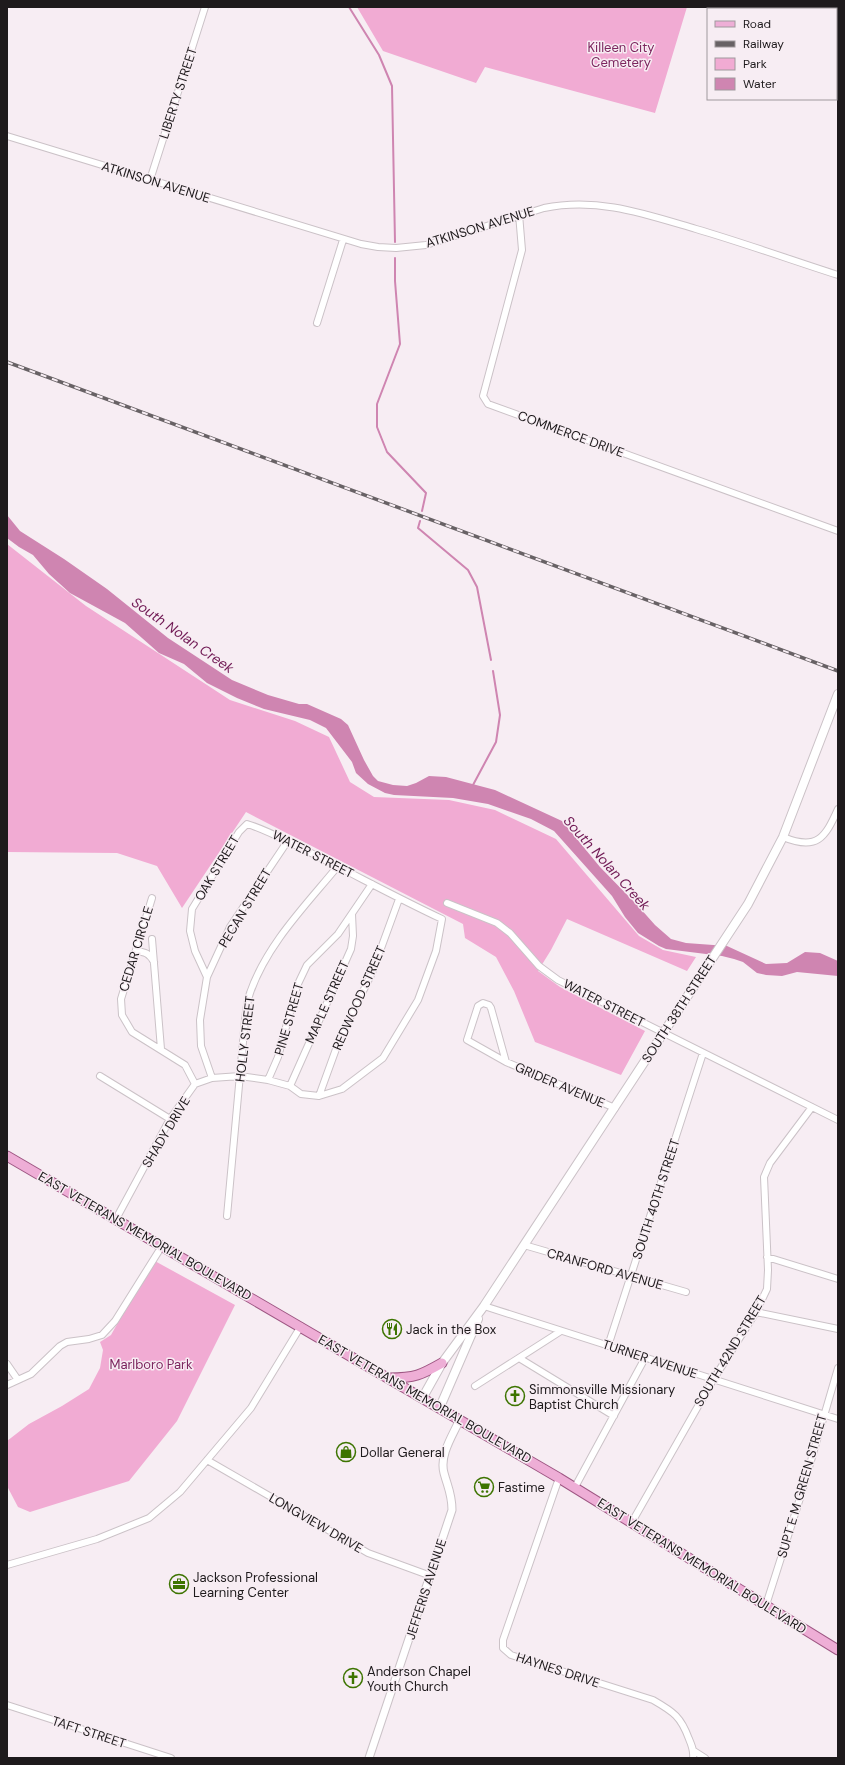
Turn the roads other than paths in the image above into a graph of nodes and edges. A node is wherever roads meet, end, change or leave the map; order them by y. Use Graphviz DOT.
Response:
graph roads {
  1 [pos="205,7"];
  2 [pos="7,136"];
  3 [pos="150,180"];
  4 [pos="519,214"];
  5 [pos="343,240"];
  6 [pos="838,275"];
  7 [pos="317,323"];
  8 [pos="838,531"];
  9 [pos="838,694"];
  10 [pos="838,809"];
  11 [pos="247,824"];
  12 [pos="783,837"];
  13 [pos="287,842"];
  14 [pos="338,866"];
  15 [pos="372,884"];
  16 [pos="152,898"];
  17 [pos="400,899"];
  18 [pos="447,903"];
  19 [pos="352,914"];
  20 [pos="442,919"];
  21 [pos="152,939"];
  22 [pos="136,951"];
  23 [pos="154,963"];
  24 [pos="207,976"];
  25 [pos="664,1033"];
  26 [pos="161,1049"];
  27 [pos="704,1053"];
  28 [pos="506,1062"];
  29 [pos="100,1076"];
  30 [pos="240,1076"];
  31 [pos="212,1078"];
  32 [pos="268,1080"];
  33 [pos="195,1084"];
  34 [pos="290,1086"];
  35 [pos="319,1096"];
  36 [pos="812,1107"];
  37 [pos="615,1108"];
  38 [pos="170,1119"];
  39 [pos="838,1120"];
  40 [pos="7,1156"];
  41 [pos="227,1216"];
  42 [pos="116,1219"];
  43 [pos="524,1245"];
  44 [pos="162,1246"];
  45 [pos="767,1257"];
  46 [pos="631,1276"];
  47 [pos="838,1279"];
  48 [pos="686,1292"];
  49 [pos="484,1306"];
  50 [pos="756,1312"];
  51 [pos="301,1326"];
  52 [pos="838,1329"];
  53 [pos="561,1331"];
  54 [pos="608,1346"];
  55 [pos="519,1358"];
  56 [pos="645,1358"];
  57 [pos="442,1363"];
  58 [pos="7,1364"];
  59 [pos="838,1368"];
  60 [pos="389,1378"];
  61 [pos="18,1380"];
  62 [pos="713,1380"];
  63 [pos="7,1385"];
  64 [pos="475,1386"];
  65 [pos="423,1398"];
  66 [pos="440,1407"];
  67 [pos="823,1415"];
  68 [pos="614,1416"];
  69 [pos="460,1419"];
  70 [pos="838,1419"];
  71 [pos="207,1460"];
  72 [pos="559,1478"];
  73 [pos="575,1487"];
  74 [pos="632,1522"];
  75 [pos="7,1564"];
  76 [pos="431,1576"];
  77 [pos="766,1605"];
  78 [pos="838,1650"];
  79 [pos="7,1705"];
  80 [pos="694,1751"];
  81 [pos="171,1758"];
  82 [pos="369,1758"];
  83 [pos="693,1758"];
  84 [pos="705,1758"];
  1 -- 3 [label="street, LIBERTY STREET"];
  2 -- 3 [label="street, ATKINSON AVENUE"];
  3 -- 5 [label="street, ATKINSON AVENUE"];
  4 -- 5 [label="street, ATKINSON AVENUE"];
  4 -- 6 [label="street, ATKINSON AVENUE"];
  4 -- 8 [label="street, COMMERCE DRIVE"];
  5 -- 7 [label="street"];
  9 -- 12 [label="main road, SOUTH 38TH STREET"];
  10 -- 12 [label="street"];
  11 -- 13 [label="street, WATER STREET"];
  11 -- 24 [label="street, OAK STREET"];
  12 -- 25 [label="main road, SOUTH 38TH STREET"];
  13 -- 14 [label="street, WATER STREET"];
  13 -- 24 [label="street, PECAN STREET"];
  14 -- 15 [label="street, WATER STREET"];
  14 -- 30 [label="street, HOLLY STREET"];
  15 -- 17 [label="street, WATER STREET"];
  15 -- 19 [label="street, PINE STREET"];
  16 -- 22 [label="street, CEDAR CIRCLE"];
  17 -- 20 [label="street, WATER STREET"];
  17 -- 35 [label="street, REDWOOD STREET"];
  18 -- 25 [label="street, WATER STREET"];
  19 -- 32 [label="street, PINE STREET"];
  19 -- 34 [label="street, MAPLE STREET"];
  20 -- 35 [label="street, SHADY DRIVE"];
  21 -- 23 [label="street"];
  22 -- 23 [label="street"];
  22 -- 26 [label="street, CEDAR CIRCLE"];
  23 -- 26 [label="street"];
  24 -- 31 [label="street"];
  25 -- 27 [label="street, WATER STREET"];
  25 -- 37 [label="main road, SOUTH 38TH STREET"];
  26 -- 33 [label="street, CEDAR CIRCLE"];
  27 -- 36 [label="street, WATER STREET"];
  27 -- 46 [label="street, SOUTH 40TH STREET"];
  28 -- 28 [label="street, GRIDER AVENUE"];
  28 -- 37 [label="street, GRIDER AVENUE"];
  29 -- 38 [label="street"];
  30 -- 31 [label="street, SHADY DRIVE"];
  30 -- 32 [label="street, SHADY DRIVE"];
  30 -- 41 [label="street, HOLLY STREET"];
  31 -- 33 [label="street, SHADY DRIVE"];
  32 -- 34 [label="street, SHADY DRIVE"];
  33 -- 38 [label="street, SHADY DRIVE"];
  34 -- 35 [label="street, SHADY DRIVE"];
  36 -- 39 [label="street, WATER STREET"];
  36 -- 45 [label="street, SOUTH 42ND STREET"];
  37 -- 43 [label="main road, SOUTH 38TH STREET"];
  38 -- 42 [label="street, SHADY DRIVE"];
  40 -- 42 [label="main road, EAST VETERANS MEMORIAL BOULEVARD"];
  42 -- 44 [label="main road, EAST VETERANS MEMORIAL BOULEVARD"];
  43 -- 46 [label="street, CRANFORD AVENUE"];
  43 -- 49 [label="main road, SOUTH 38TH STREET"];
  44 -- 51 [label="main road, EAST VETERANS MEMORIAL BOULEVARD"];
  44 -- 61 [label="street"];
  45 -- 47 [label="street"];
  45 -- 50 [label="street, SOUTH 42ND STREET"];
  46 -- 48 [label="street, CRANFORD AVENUE"];
  46 -- 54 [label="street, SOUTH 40TH STREET"];
  49 -- 53 [label="street, TURNER AVENUE"];
  49 -- 57 [label="main road, SOUTH 38TH STREET"];
  49 -- 66 [label="main road, SOUTH 38TH STREET"];
  50 -- 52 [label="street"];
  50 -- 62 [label="street, SOUTH 42ND STREET"];
  51 -- 60 [label="main road, EAST VETERANS MEMORIAL BOULEVARD"];
  51 -- 71 [label="street"];
  53 -- 54 [label="street, TURNER AVENUE"];
  53 -- 55 [label="street"];
  54 -- 56 [label="street, TURNER AVENUE"];
  55 -- 64 [label="street"];
  55 -- 68 [label="street"];
  56 -- 62 [label="street, TURNER AVENUE"];
  56 -- 68 [label="street"];
  57 -- 60 [label="main road"];
  57 -- 65 [label="main road, SOUTH 38TH STREET"];
  58 -- 61 [label="street"];
  59 -- 67 [label="street, SUPT E M GREEN STREET"];
  60 -- 65 [label="main road, EAST VETERANS MEMORIAL BOULEVARD"];
  61 -- 63 [label="street"];
  62 -- 67 [label="street, TURNER AVENUE"];
  62 -- 74 [label="street, SOUTH 42ND STREET"];
  65 -- 66 [label="main road, EAST VETERANS MEMORIAL BOULEVARD"];
  66 -- 69 [label="main road, EAST VETERANS MEMORIAL BOULEVARD"];
  67 -- 70 [label="street, TURNER AVENUE"];
  67 -- 77 [label="street, SUPT E M GREEN STREET"];
  68 -- 73 [label="street"];
  69 -- 72 [label="main road, EAST VETERANS MEMORIAL BOULEVARD"];
  69 -- 76 [label="street, JEFFERIS AVENUE"];
  71 -- 75 [label="street"];
  71 -- 76 [label="street, LONGVIEW DRIVE"];
  72 -- 73 [label="main road, EAST VETERANS MEMORIAL BOULEVARD"];
  72 -- 80 [label="street, HAYNES DRIVE"];
  73 -- 74 [label="main road, EAST VETERANS MEMORIAL BOULEVARD"];
  74 -- 77 [label="main road, EAST VETERANS MEMORIAL BOULEVARD"];
  76 -- 82 [label="street, JEFFERIS AVENUE"];
  77 -- 78 [label="main road, EAST VETERANS MEMORIAL BOULEVARD"];
  79 -- 81 [label="street, TAFT STREET"];
  80 -- 83 [label="street"];
  80 -- 84 [label="street"];
}
